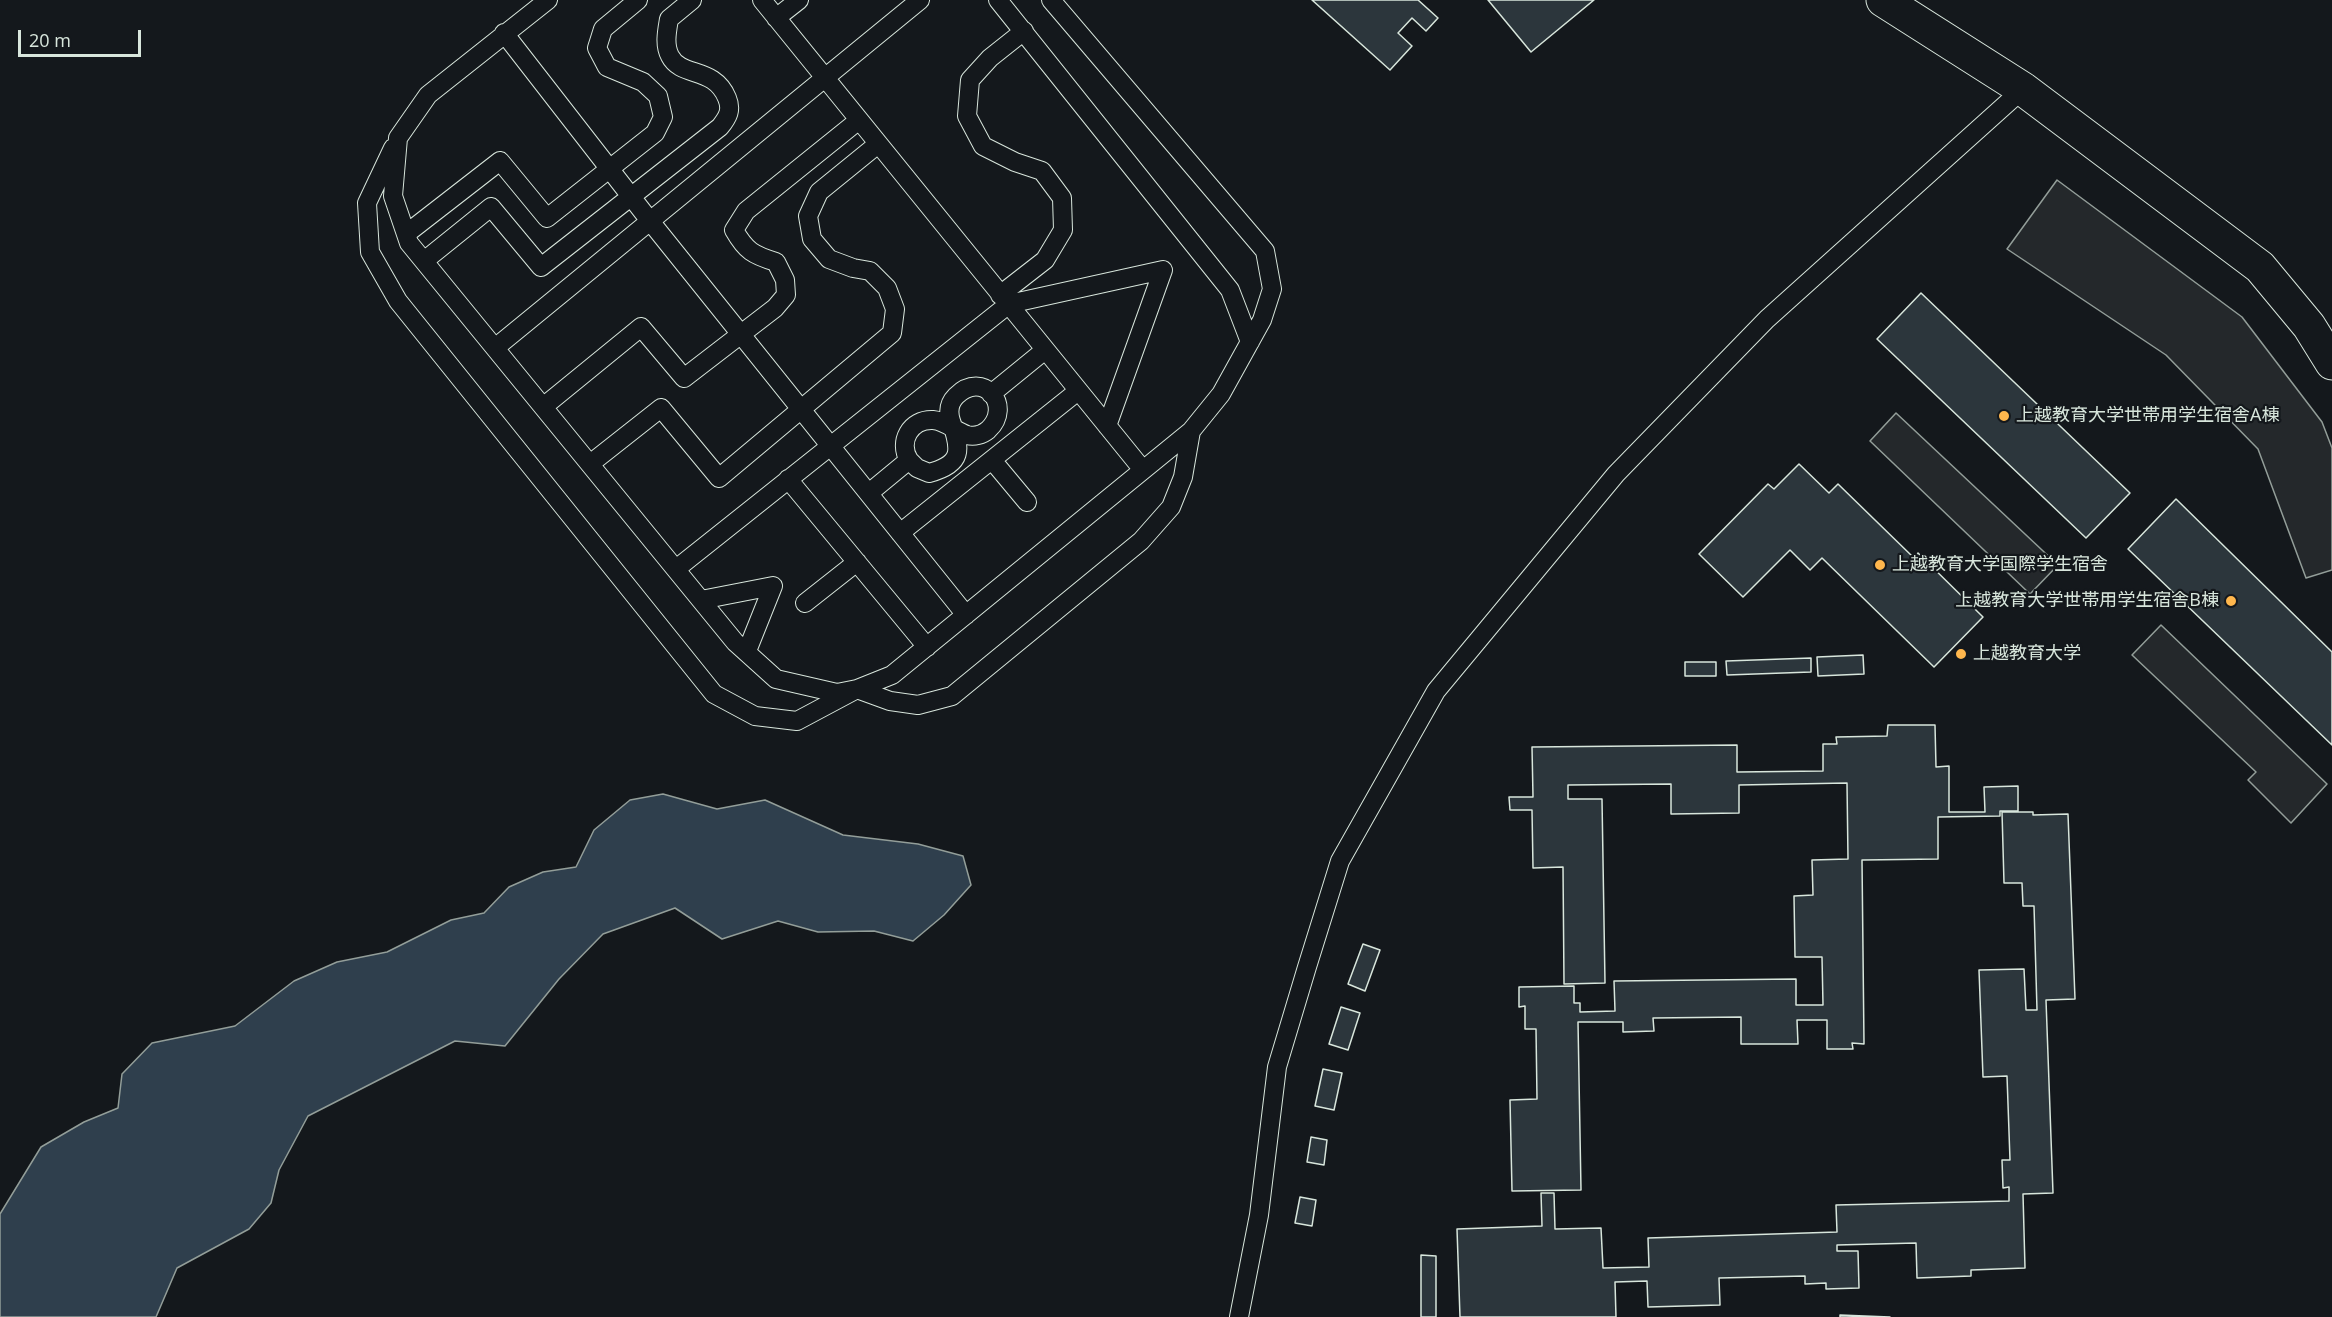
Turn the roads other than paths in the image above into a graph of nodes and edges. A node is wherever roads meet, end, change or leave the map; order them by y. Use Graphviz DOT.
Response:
graph roads {
  1 [pos="548,0"];
  2 [pos="638,0"];
  3 [pos="692,0"];
  4 [pos="762,0"];
  5 [pos="799,0"];
  6 [pos="920,0"];
  7 [pos="998,0"];
  8 [pos="1051,0"];
  9 [pos="1883,0"];
  10 [pos="776,18"];
  11 [pos="1024,31"];
  12 [pos="504,33"];
  13 [pos="825,78"];
  14 [pos="2023,89"];
  15 [pos="859,120"];
  16 [pos="398,138"];
  17 [pos="878,144"];
  18 [pos="610,169"];
  19 [pos="632,197"];
  20 [pos="650,220"];
  21 [pos="406,234"];
  22 [pos="424,261"];
  23 [pos="1005,300"];
  24 [pos="741,334"];
  25 [pos="1250,342"];
  26 [pos="495,348"];
  27 [pos="1045,350"];
  28 [pos="2332,363"];
  29 [pos="1078,391"];
  30 [pos="991,394"];
  31 [pos="543,407"];
  32 [pos="802,410"];
  33 [pos="1107,426"];
  34 [pos="954,429"];
  35 [pos="1191,431"];
  36 [pos="830,445"];
  37 [pos="909,460"];
  38 [pos="992,460"];
  39 [pos="590,464"];
  40 [pos="1143,471"];
  41 [pos="788,479"];
  42 [pos="869,493"];
  43 [pos="1027,502"];
  44 [pos="900,533"];
  45 [pos="857,562"];
  46 [pos="676,569"];
  47 [pos="701,600"];
  48 [pos="805,603"];
  49 [pos="966,615"];
  50 [pos="927,647"];
  51 [pos="747,651"];
  52 [pos="857,689"];
  53 [pos="1239,1317"];
  1 -- 12 [label="lane"];
  2 -- 18 [label="lane"];
  3 -- 19 [label="lane"];
  4 -- 10 [label="lane"];
  5 -- 10 [label="lane"];
  6 -- 13 [label="lane"];
  7 -- 11 [label="lane"];
  8 -- 25 [label="lane"];
  9 -- 14 [label="street"];
  10 -- 13 [label="lane"];
  11 -- 23 [label="lane"];
  11 -- 25 [label="lane"];
  12 -- 16 [label="lane"];
  12 -- 18 [label="lane"];
  13 -- 15 [label="lane"];
  13 -- 20 [label="lane"];
  14 -- 28 [label="street"];
  14 -- 53 [label="lane"];
  15 -- 17 [label="lane"];
  15 -- 24 [label="lane"];
  16 -- 21 [label="lane"];
  16 -- 52 [label="lane"];
  17 -- 23 [label="lane"];
  17 -- 32 [label="lane"];
  18 -- 19 [label="lane"];
  18 -- 21 [label="lane"];
  19 -- 20 [label="lane"];
  19 -- 22 [label="lane"];
  20 -- 24 [label="lane"];
  20 -- 26 [label="lane"];
  21 -- 22 [label="lane"];
  22 -- 26 [label="lane"];
  23 -- 27 [label="lane"];
  23 -- 33 [label="lane"];
  23 -- 36 [label="lane"];
  24 -- 31 [label="lane"];
  24 -- 32 [label="lane"];
  25 -- 35 [label="lane"];
  26 -- 31 [label="lane"];
  27 -- 29 [label="lane"];
  27 -- 30 [label="lane"];
  29 -- 33 [label="lane"];
  29 -- 38 [label="lane"];
  30 -- 34 [label="lane"];
  30 -- 34 [label="lane"];
  31 -- 39 [label="lane"];
  32 -- 36 [label="lane"];
  32 -- 39 [label="lane"];
  33 -- 40 [label="lane"];
  34 -- 37 [label="lane"];
  34 -- 37 [label="lane"];
  35 -- 40 [label="lane"];
  35 -- 52 [label="lane"];
  36 -- 41 [label="lane"];
  36 -- 42 [label="lane"];
  37 -- 42 [label="lane"];
  38 -- 43 [label="lane"];
  38 -- 44 [label="lane"];
  39 -- 46 [label="lane"];
  40 -- 49 [label="lane"];
  41 -- 45 [label="lane"];
  41 -- 46 [label="lane"];
  42 -- 44 [label="lane"];
  44 -- 49 [label="lane"];
  45 -- 48 [label="lane"];
  45 -- 50 [label="lane"];
  46 -- 47 [label="lane"];
  47 -- 51 [label="lane"];
  47 -- 51 [label="lane"];
  49 -- 50 [label="lane"];
  50 -- 52 [label="lane"];
  51 -- 52 [label="lane"];
}
